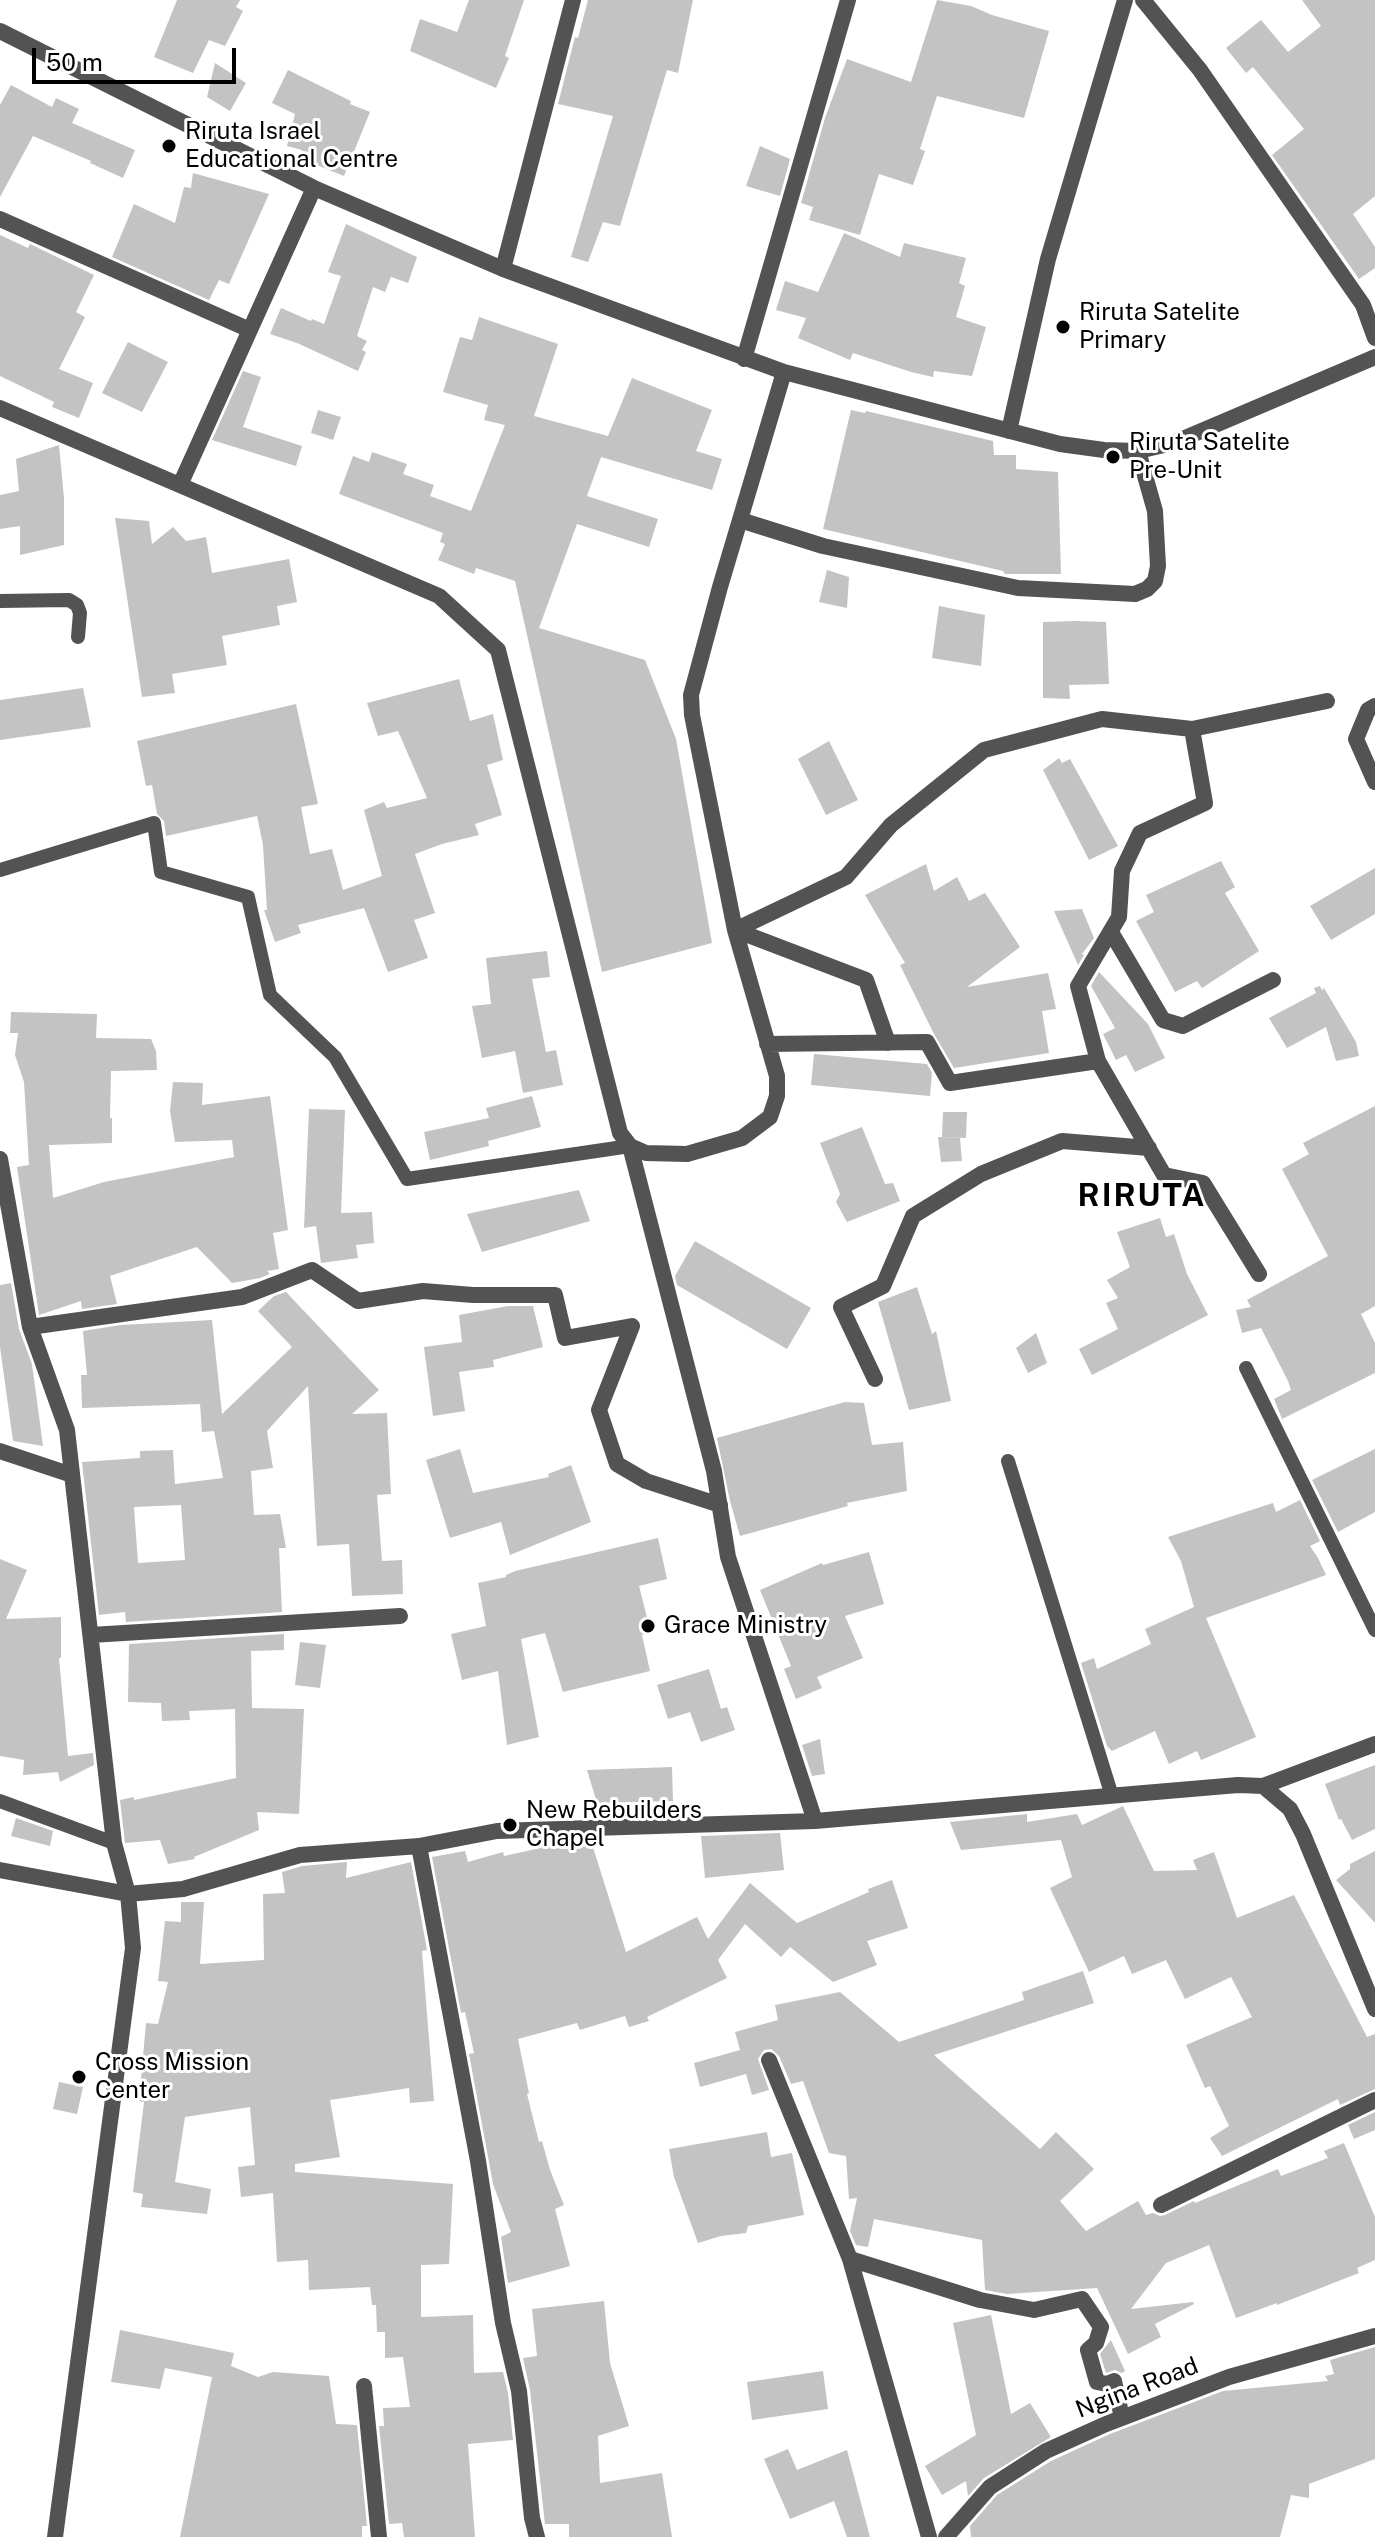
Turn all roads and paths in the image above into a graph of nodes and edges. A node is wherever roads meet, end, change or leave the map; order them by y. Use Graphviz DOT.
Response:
graph roads {
  1 [pos="573,0"];
  2 [pos="848,0"];
  3 [pos="1125,0"];
  4 [pos="1143,0"];
  5 [pos="0,31"];
  6 [pos="314,188"];
  7 [pos="0,219"];
  8 [pos="503,269"];
  9 [pos="250,330"];
  10 [pos="1375,338"];
  11 [pos="1375,357"];
  12 [pos="744,359"];
  13 [pos="784,372"];
  14 [pos="0,408"];
  15 [pos="1009,431"];
  16 [pos="1138,451"];
  17 [pos="180,485"];
  18 [pos="740,520"];
  19 [pos="0,601"];
  20 [pos="78,637"];
  21 [pos="1327,701"];
  22 [pos="1375,706"];
  23 [pos="1192,729"];
  24 [pos="1375,782"];
  25 [pos="0,870"];
  26 [pos="735,930"];
  27 [pos="1111,932"];
  28 [pos="1273,980"];
  29 [pos="888,1043"];
  30 [pos="767,1044"];
  31 [pos="1098,1061"];
  32 [pos="630,1146"];
  33 [pos="1149,1148"];
  34 [pos="0,1159"];
  35 [pos="1259,1274"];
  36 [pos="30,1327"];
  37 [pos="1246,1368"];
  38 [pos="875,1379"];
  39 [pos="0,1451"];
  40 [pos="1008,1461"];
  41 [pos="72,1475"];
  42 [pos="720,1505"];
  43 [pos="400,1616"];
  44 [pos="1375,1630"];
  45 [pos="91,1635"];
  46 [pos="1375,1744"];
  47 [pos="1263,1786"];
  48 [pos="1112,1796"];
  49 [pos="0,1801"];
  50 [pos="815,1821"];
  51 [pos="114,1843"];
  52 [pos="419,1846"];
  53 [pos="0,1870"];
  54 [pos="128,1894"];
  55 [pos="1375,2009"];
  56 [pos="769,2060"];
  57 [pos="1375,2100"];
  58 [pos="1161,2205"];
  59 [pos="850,2259"];
  60 [pos="1375,2336"];
  61 [pos="364,2386"];
  62 [pos="1122,2418"];
  63 [pos="55,2537"];
  64 [pos="379,2537"];
  65 [pos="537,2537"];
  66 [pos="929,2537"];
  67 [pos="946,2537"];
  1 -- 8 [label="street"];
  2 -- 12 [label="street"];
  3 -- 15 [label="street"];
  4 -- 10 [label="street"];
  5 -- 6 [label="street"];
  6 -- 8 [label="street"];
  6 -- 9 [label="street"];
  7 -- 9 [label="street"];
  8 -- 12 [label="street"];
  9 -- 17 [label="street"];
  11 -- 16 [label="street"];
  12 -- 13 [label="street"];
  13 -- 15 [label="street"];
  13 -- 18 [label="street"];
  14 -- 17 [label="street"];
  15 -- 16 [label="street"];
  16 -- 18 [label="street"];
  17 -- 32 [label="street"];
  18 -- 26 [label="street"];
  19 -- 20 [label="lane"];
  21 -- 23 [label="street"];
  22 -- 24 [label="street"];
  23 -- 26 [label="street"];
  23 -- 27 [label="street"];
  25 -- 32 [label="lane"];
  26 -- 29 [label="street"];
  26 -- 30 [label="street"];
  27 -- 28 [label="street"];
  27 -- 31 [label="street"];
  29 -- 30 [label="street"];
  29 -- 31 [label="street"];
  30 -- 32 [label="street"];
  31 -- 33 [label="street"];
  32 -- 42 [label="street"];
  33 -- 35 [label="street"];
  33 -- 38 [label="street"];
  34 -- 36 [label="street"];
  36 -- 41 [label="street"];
  36 -- 42 [label="street"];
  37 -- 44 [label="lane"];
  39 -- 41 [label="street"];
  40 -- 48 [label="lane"];
  41 -- 45 [label="street"];
  42 -- 50 [label="street"];
  43 -- 45 [label="street"];
  45 -- 51 [label="street"];
  46 -- 47 [label="street"];
  47 -- 48 [label="street"];
  47 -- 55 [label="street"];
  48 -- 50 [label="street"];
  49 -- 51 [label="lane"];
  50 -- 52 [label="street"];
  51 -- 54 [label="street"];
  52 -- 54 [label="street"];
  52 -- 65 [label="street"];
  53 -- 54 [label="street"];
  54 -- 63 [label="street"];
  56 -- 59 [label="street"];
  57 -- 58 [label="street"];
  59 -- 62 [label="street"];
  59 -- 66 [label="street"];
  60 -- 62 [label="street, Ngina Road"];
  61 -- 64 [label="street"];
  62 -- 67 [label="street, Ngina Road"];
}
